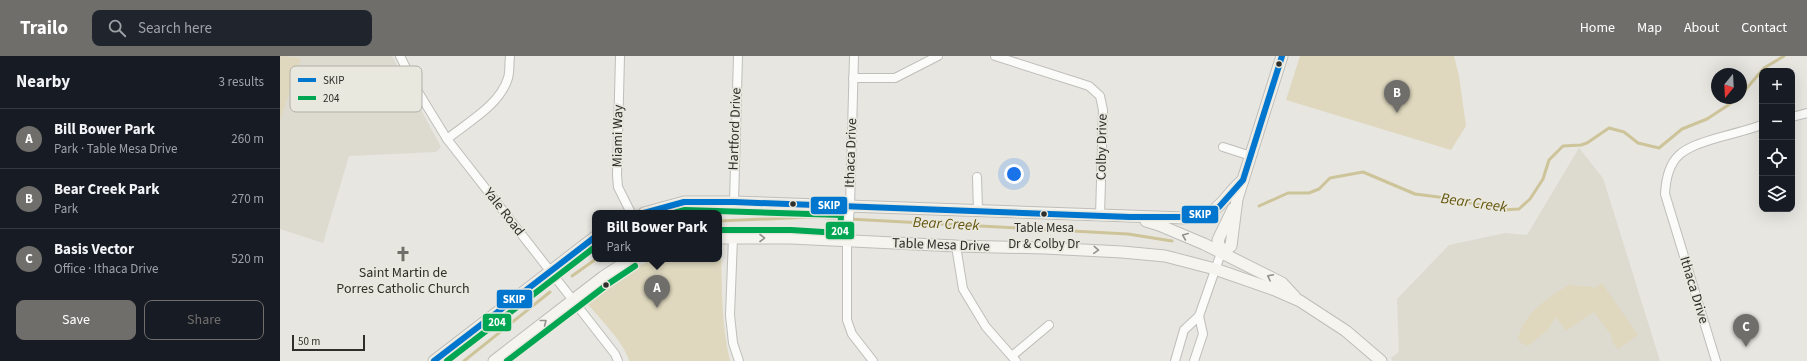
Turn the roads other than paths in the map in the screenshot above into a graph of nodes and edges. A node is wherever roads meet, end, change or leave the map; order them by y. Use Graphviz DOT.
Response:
graph roads {
  1 [pos="400,56"];
  2 [pos="510,56"];
  3 [pos="620,56"];
  4 [pos="738,56"];
  5 [pos="854,56"];
  6 [pos="938,56"];
  7 [pos="995,56"];
  8 [pos="1282,56"];
  9 [pos="405,66"];
  10 [pos="853,78"];
  11 [pos="422,97"];
  12 [pos="1807,113"];
  13 [pos="1795,116"];
  14 [pos="1759,126"];
  15 [pos="447,139"];
  16 [pos="1223,147"];
  17 [pos="1251,156"];
  18 [pos="977,177"];
  19 [pos="1243,180"];
  20 [pos="734,202"];
  21 [pos="630,210"];
  22 [pos="655,210"];
  23 [pos="849,211"];
  24 [pos="978,211"];
  25 [pos="1100,216"];
  26 [pos="1130,217"];
  27 [pos="847,236"];
  28 [pos="722,238"];
  29 [pos="733,238"];
  30 [pos="592,239"];
  31 [pos="956,246"];
  32 [pos="1221,253"];
  33 [pos="626,262"];
  34 [pos="1215,269"];
  35 [pos="549,271"];
  36 [pos="572,300"];
  37 [pos="1300,301"];
  38 [pos="1199,316"];
  39 [pos="1049,325"];
  40 [pos="1014,359"];
  41 [pos="434,361"];
  42 [pos="494,361"];
  43 [pos="618,361"];
  44 [pos="739,361"];
  45 [pos="874,361"];
  46 [pos="1175,361"];
  47 [pos="1194,361"];
  48 [pos="1381,361"];
  49 [pos="1716,361"];
  1 -- 9 [label="street, Yale Road"];
  2 -- 15 [label="street"];
  3 -- 21 [label="street, Miami Way"];
  4 -- 20 [label="street, Hartford Drive"];
  5 -- 10 [label="street, Ithaca Drive"];
  6 -- 10 [label="street"];
  7 -- 25 [label="street, Colby Drive"];
  8 -- 17 [label="street"];
  10 -- 23 [label="street, Ithaca Drive"];
  11 -- 15 [label="street, Yale Road"];
  12 -- 13 [label="street"];
  14 -- 49 [label="street, Ithaca Drive"];
  15 -- 35 [label="street, Yale Road"];
  16 -- 17 [label="street"];
  17 -- 19 [label="street"];
  18 -- 24 [label="street"];
  19 -- 26 [label="street, Table Mesa Drive"];
  19 -- 32 [label="street"];
  20 -- 22 [label="street, Table Mesa Drive"];
  20 -- 23 [label="street, Table Mesa Drive"];
  23 -- 24 [label="street, Table Mesa Drive"];
  23 -- 27 [label="street, Ithaca Drive"];
  24 -- 25 [label="street, Table Mesa Drive"];
  25 -- 26 [label="street, Table Mesa Drive"];
  32 -- 26 [label="street, Table Mesa Drive, one-way"];
  29 -- 27 [label="street, Table Mesa Drive, one-way"];
  27 -- 31 [label="street, Table Mesa Drive"];
  27 -- 45 [label="street, Ithaca Drive"];
  28 -- 29 [label="street, Table Mesa Drive"];
  29 -- 44 [label="street"];
  30 -- 35 [label="street"];
  31 -- 34 [label="street, Table Mesa Drive, one-way"];
  31 -- 40 [label="street"];
  32 -- 34 [label="street"];
  37 -- 32 [label="street, Table Mesa Drive, one-way"];
  33 -- 36 [label="street"];
  34 -- 37 [label="street, Table Mesa Drive"];
  34 -- 38 [label="street"];
  35 -- 36 [label="street, Yale Road"];
  35 -- 41 [label="street"];
  42 -- 36 [label="street, one-way"];
  36 -- 43 [label="street, Yale Road"];
  37 -- 48 [label="street, Table Mesa Drive"];
  38 -- 46 [label="street"];
  38 -- 47 [label="street"];
  39 -- 40 [label="street"];
}
